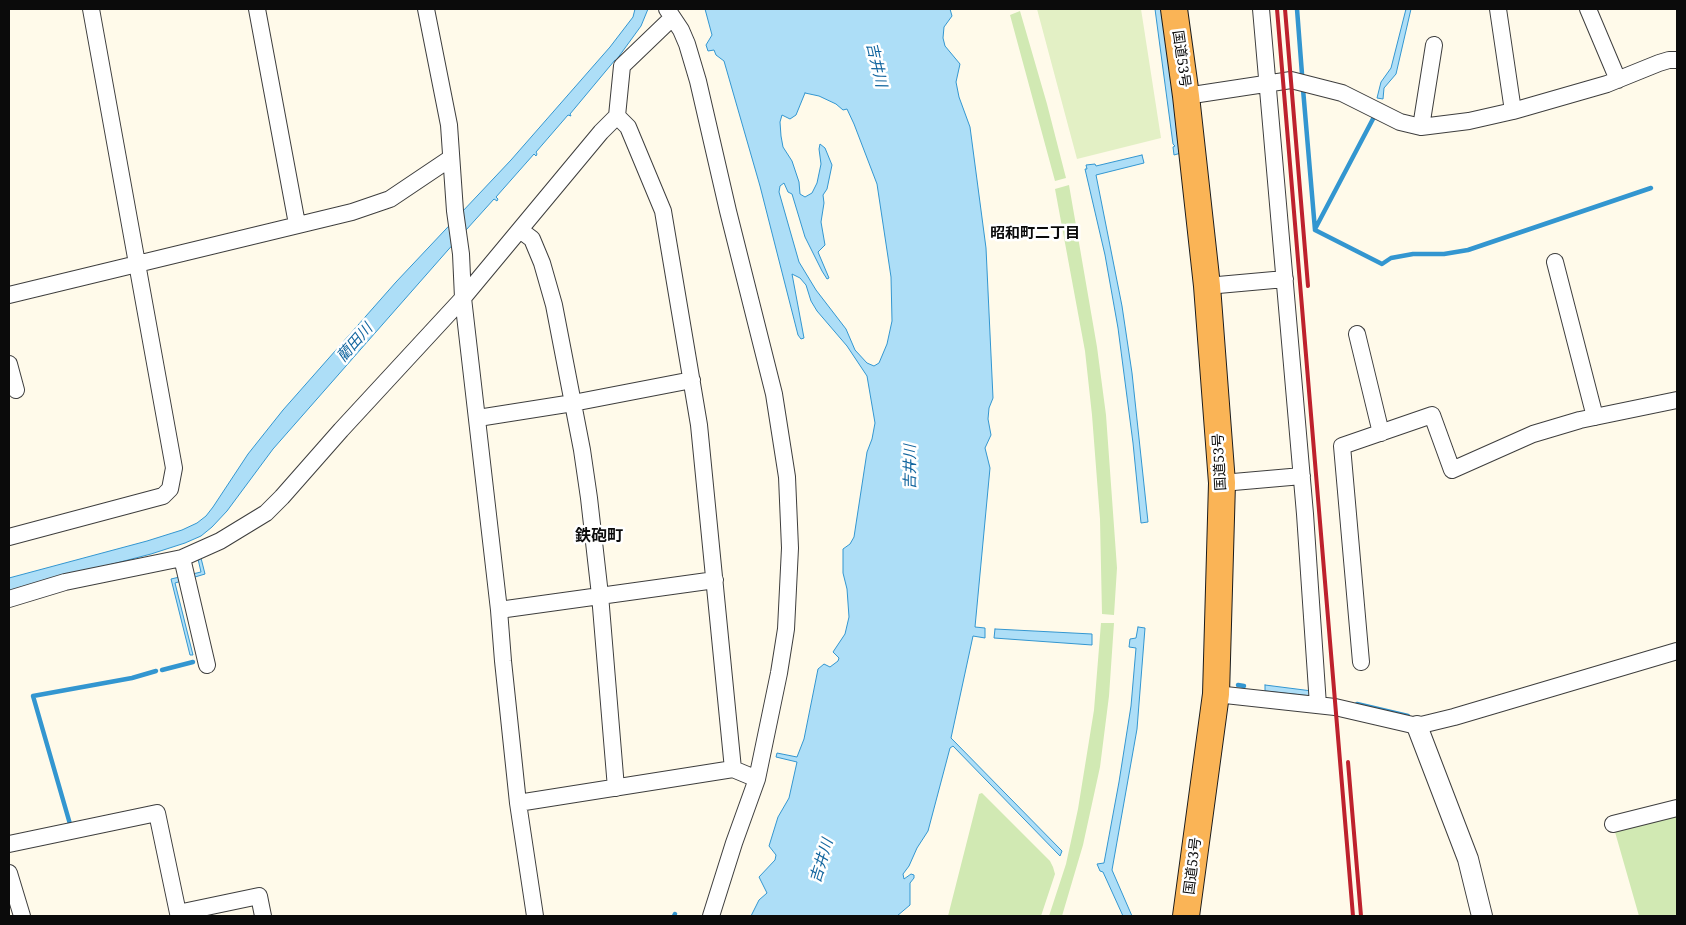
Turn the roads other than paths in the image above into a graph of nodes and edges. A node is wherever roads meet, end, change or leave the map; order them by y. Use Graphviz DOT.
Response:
graph roads {
  1 [pos="91,9"];
  2 [pos="257,9"];
  3 [pos="426,9"];
  4 [pos="1174,9"];
  5 [pos="1262,9"];
  6 [pos="1498,9"];
  7 [pos="1588,9"];
  8 [pos="670,13"];
  9 [pos="1434,46"];
  10 [pos="1677,60"];
  11 [pos="1618,80"];
  12 [pos="1268,84"];
  13 [pos="1186,96"];
  14 [pos="1513,111"];
  15 [pos="617,116"];
  16 [pos="1421,127"];
  17 [pos="451,158"];
  18 [pos="297,224"];
  19 [pos="520,230"];
  20 [pos="1554,262"];
  21 [pos="137,263"];
  22 [pos="1285,279"];
  23 [pos="1207,286"];
  24 [pos="9,295"];
  25 [pos="462,298"];
  26 [pos="1357,334"];
  27 [pos="9,364"];
  28 [pos="692,380"];
  29 [pos="16,390"];
  30 [pos="1677,400"];
  31 [pos="573,403"];
  32 [pos="1595,417"];
  33 [pos="478,418"];
  34 [pos="1381,433"];
  35 [pos="1302,476"];
  36 [pos="1222,483"];
  37 [pos="9,537"];
  38 [pos="182,558"];
  39 [pos="715,580"];
  40 [pos="600,596"];
  41 [pos="9,599"];
  42 [pos="499,610"];
  43 [pos="1677,651"];
  44 [pos="1360,662"];
  45 [pos="207,665"];
  46 [pos="1216,694"];
  47 [pos="1318,705"];
  48 [pos="1417,726"];
  49 [pos="733,769"];
  50 [pos="758,778"];
  51 [pos="616,788"];
  52 [pos="518,803"];
  53 [pos="1677,808"];
  54 [pos="1613,824"];
  55 [pos="9,844"];
  56 [pos="9,873"];
  57 [pos="22,916"];
  58 [pos="263,916"];
  59 [pos="535,916"];
  60 [pos="711,916"];
  61 [pos="1186,916"];
  62 [pos="1482,916"];
  1 -- 21 [label="street"];
  2 -- 18 [label="street"];
  3 -- 17 [label="street"];
  4 -- 13 [label="highway, 国道53号"];
  5 -- 12 [label="street"];
  6 -- 14 [label="street"];
  7 -- 11 [label="street"];
  8 -- 15 [label="street"];
  8 -- 50 [label="street"];
  9 -- 16 [label="street"];
  10 -- 11 [label="street"];
  11 -- 14 [label="street"];
  12 -- 13 [label="street"];
  12 -- 16 [label="street"];
  12 -- 22 [label="street"];
  13 -- 23 [label="highway, 国道53号"];
  14 -- 16 [label="street"];
  15 -- 19 [label="street"];
  15 -- 28 [label="street"];
  17 -- 18 [label="street"];
  17 -- 25 [label="street"];
  18 -- 21 [label="street"];
  19 -- 25 [label="street"];
  19 -- 31 [label="street"];
  20 -- 32 [label="street"];
  21 -- 24 [label="street"];
  21 -- 37 [label="street"];
  22 -- 23 [label="street"];
  22 -- 35 [label="street"];
  23 -- 36 [label="highway, 国道53号"];
  25 -- 33 [label="street"];
  25 -- 38 [label="street"];
  26 -- 34 [label="street"];
  27 -- 29 [label="street"];
  28 -- 31 [label="street"];
  28 -- 39 [label="street"];
  30 -- 32 [label="street"];
  31 -- 33 [label="street"];
  31 -- 40 [label="street"];
  32 -- 34 [label="street"];
  33 -- 42 [label="street"];
  34 -- 44 [label="street"];
  35 -- 36 [label="street"];
  35 -- 47 [label="street"];
  36 -- 46 [label="highway, 国道53号"];
  38 -- 41 [label="street"];
  38 -- 45 [label="street"];
  39 -- 40 [label="street"];
  39 -- 49 [label="street"];
  40 -- 42 [label="street"];
  40 -- 51 [label="street"];
  42 -- 52 [label="street"];
  43 -- 48 [label="street"];
  46 -- 47 [label="street"];
  46 -- 61 [label="highway, 国道53号"];
  47 -- 48 [label="street"];
  48 -- 62 [label="street"];
  49 -- 50 [label="street"];
  49 -- 51 [label="street"];
  50 -- 60 [label="street"];
  51 -- 52 [label="street"];
  52 -- 59 [label="street"];
  53 -- 54 [label="street"];
  55 -- 58 [label="street"];
  56 -- 57 [label="street"];
}
